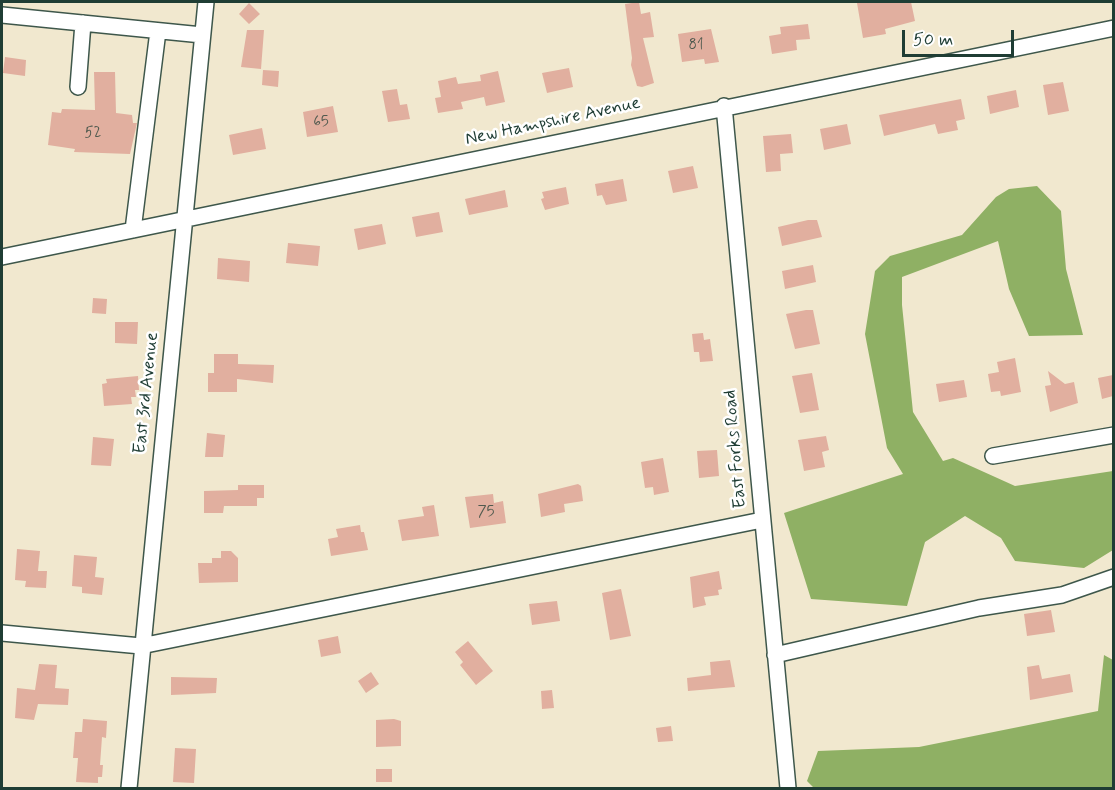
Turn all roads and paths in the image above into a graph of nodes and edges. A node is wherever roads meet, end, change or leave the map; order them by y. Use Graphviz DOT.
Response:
graph roads {
  1 [pos="206,2"];
  2 [pos="2,15"];
  3 [pos="83,23"];
  4 [pos="1113,28"];
  5 [pos="158,31"];
  6 [pos="202,35"];
  7 [pos="78,87"];
  8 [pos="724,106"];
  9 [pos="184,221"];
  10 [pos="133,231"];
  11 [pos="2,257"];
  12 [pos="1113,435"];
  13 [pos="993,456"];
  14 [pos="762,520"];
  15 [pos="1113,577"];
  16 [pos="2,633"];
  17 [pos="141,646"];
  18 [pos="775,655"];
  19 [pos="129,789"];
  20 [pos="788,789"];
  1 -- 6 [label="street, East 3rd Avenue"];
  2 -- 3 [label="street"];
  3 -- 5 [label="street"];
  3 -- 7 [label="street"];
  4 -- 8 [label="street, New Hampshire Avenue"];
  5 -- 6 [label="street"];
  5 -- 10 [label="street"];
  6 -- 9 [label="street, East 3rd Avenue"];
  8 -- 9 [label="street, New Hampshire Avenue"];
  8 -- 14 [label="street, East Forks Road"];
  9 -- 10 [label="street, New Hampshire Avenue"];
  9 -- 17 [label="street, East 3rd Avenue"];
  10 -- 11 [label="street, New Hampshire Avenue"];
  12 -- 13 [label="street"];
  14 -- 17 [label="street"];
  14 -- 18 [label="street, East Forks Road"];
  15 -- 18 [label="street"];
  16 -- 17 [label="street"];
  17 -- 19 [label="street, East 3rd Avenue"];
  18 -- 20 [label="street, East Forks Road"];
}
